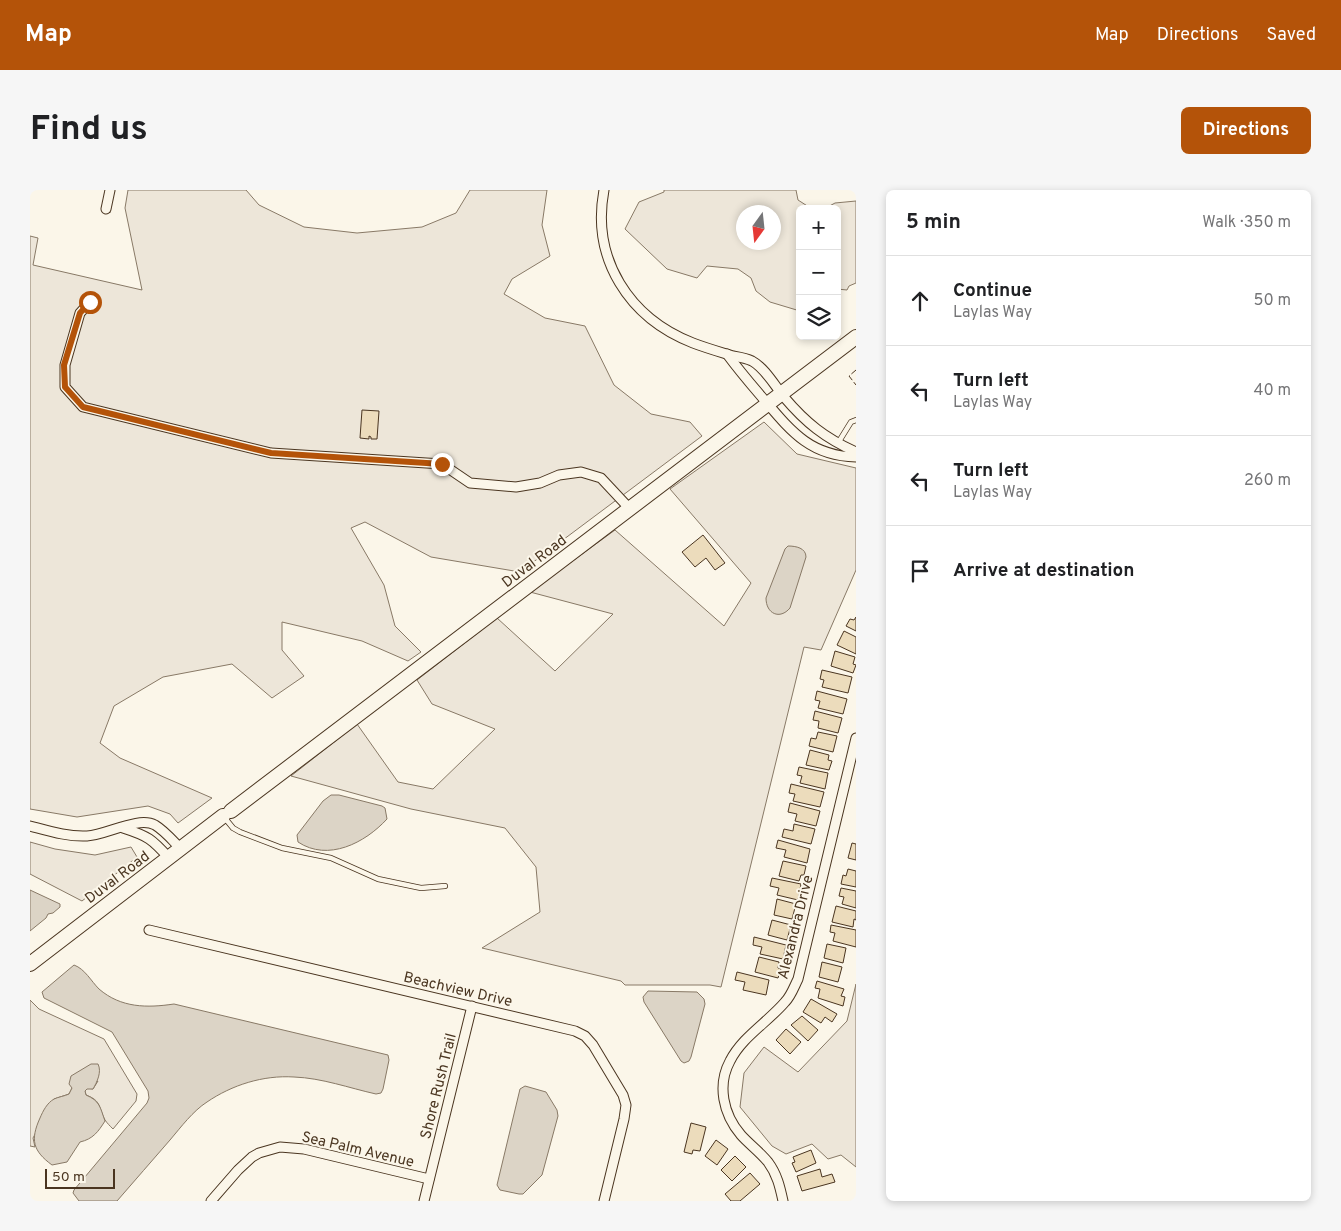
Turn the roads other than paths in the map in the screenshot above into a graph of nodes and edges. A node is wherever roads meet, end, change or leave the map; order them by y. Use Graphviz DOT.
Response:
graph roads {
  1 [pos="110,190"];
  2 [pos="604,190"];
  3 [pos="106,209"];
  4 [pos="90,302"];
  5 [pos="856,337"];
  6 [pos="727,354"];
  7 [pos="781,394"];
  8 [pos="768,405"];
  9 [pos="856,420"];
  10 [pos="838,443"];
  11 [pos="856,452"];
  12 [pos="856,457"];
  13 [pos="630,509"];
  14 [pos="856,738"];
  15 [pos="227,814"];
  16 [pos="30,826"];
  17 [pos="123,828"];
  18 [pos="181,849"];
  19 [pos="169,858"];
  20 [pos="444,886"];
  21 [pos="149,930"];
  22 [pos="30,964"];
  23 [pos="472,1006"];
  24 [pos="429,1179"];
  25 [pos="211,1201"];
  26 [pos="424,1201"];
  27 [pos="604,1201"];
  28 [pos="782,1201"];
  1 -- 3 [label="street"];
  2 -- 6 [label="street"];
  4 -- 13 [label="street"];
  5 -- 7 [label="main road, Duval Road"];
  6 -- 7 [label="street"];
  6 -- 8 [label="street"];
  7 -- 8 [label="main road, Duval Road"];
  7 -- 10 [label="street"];
  8 -- 12 [label="street"];
  8 -- 13 [label="main road, Duval Road"];
  9 -- 10 [label="lane"];
  10 -- 11 [label="street"];
  13 -- 15 [label="main road, Duval Road"];
  14 -- 28 [label="street, Alexandra Drive"];
  15 -- 18 [label="main road, Duval Road"];
  15 -- 20 [label="lane"];
  16 -- 17 [label="street"];
  17 -- 18 [label="street"];
  17 -- 19 [label="street"];
  18 -- 19 [label="main road, Duval Road"];
  19 -- 22 [label="main road, Duval Road"];
  21 -- 23 [label="street, Beachview Drive"];
  23 -- 24 [label="street, Shore Rush Trail"];
  23 -- 27 [label="street, Beachview Drive"];
  24 -- 25 [label="street, Sea Palm Avenue"];
  24 -- 26 [label="street, Shore Rush Trail"];
}
